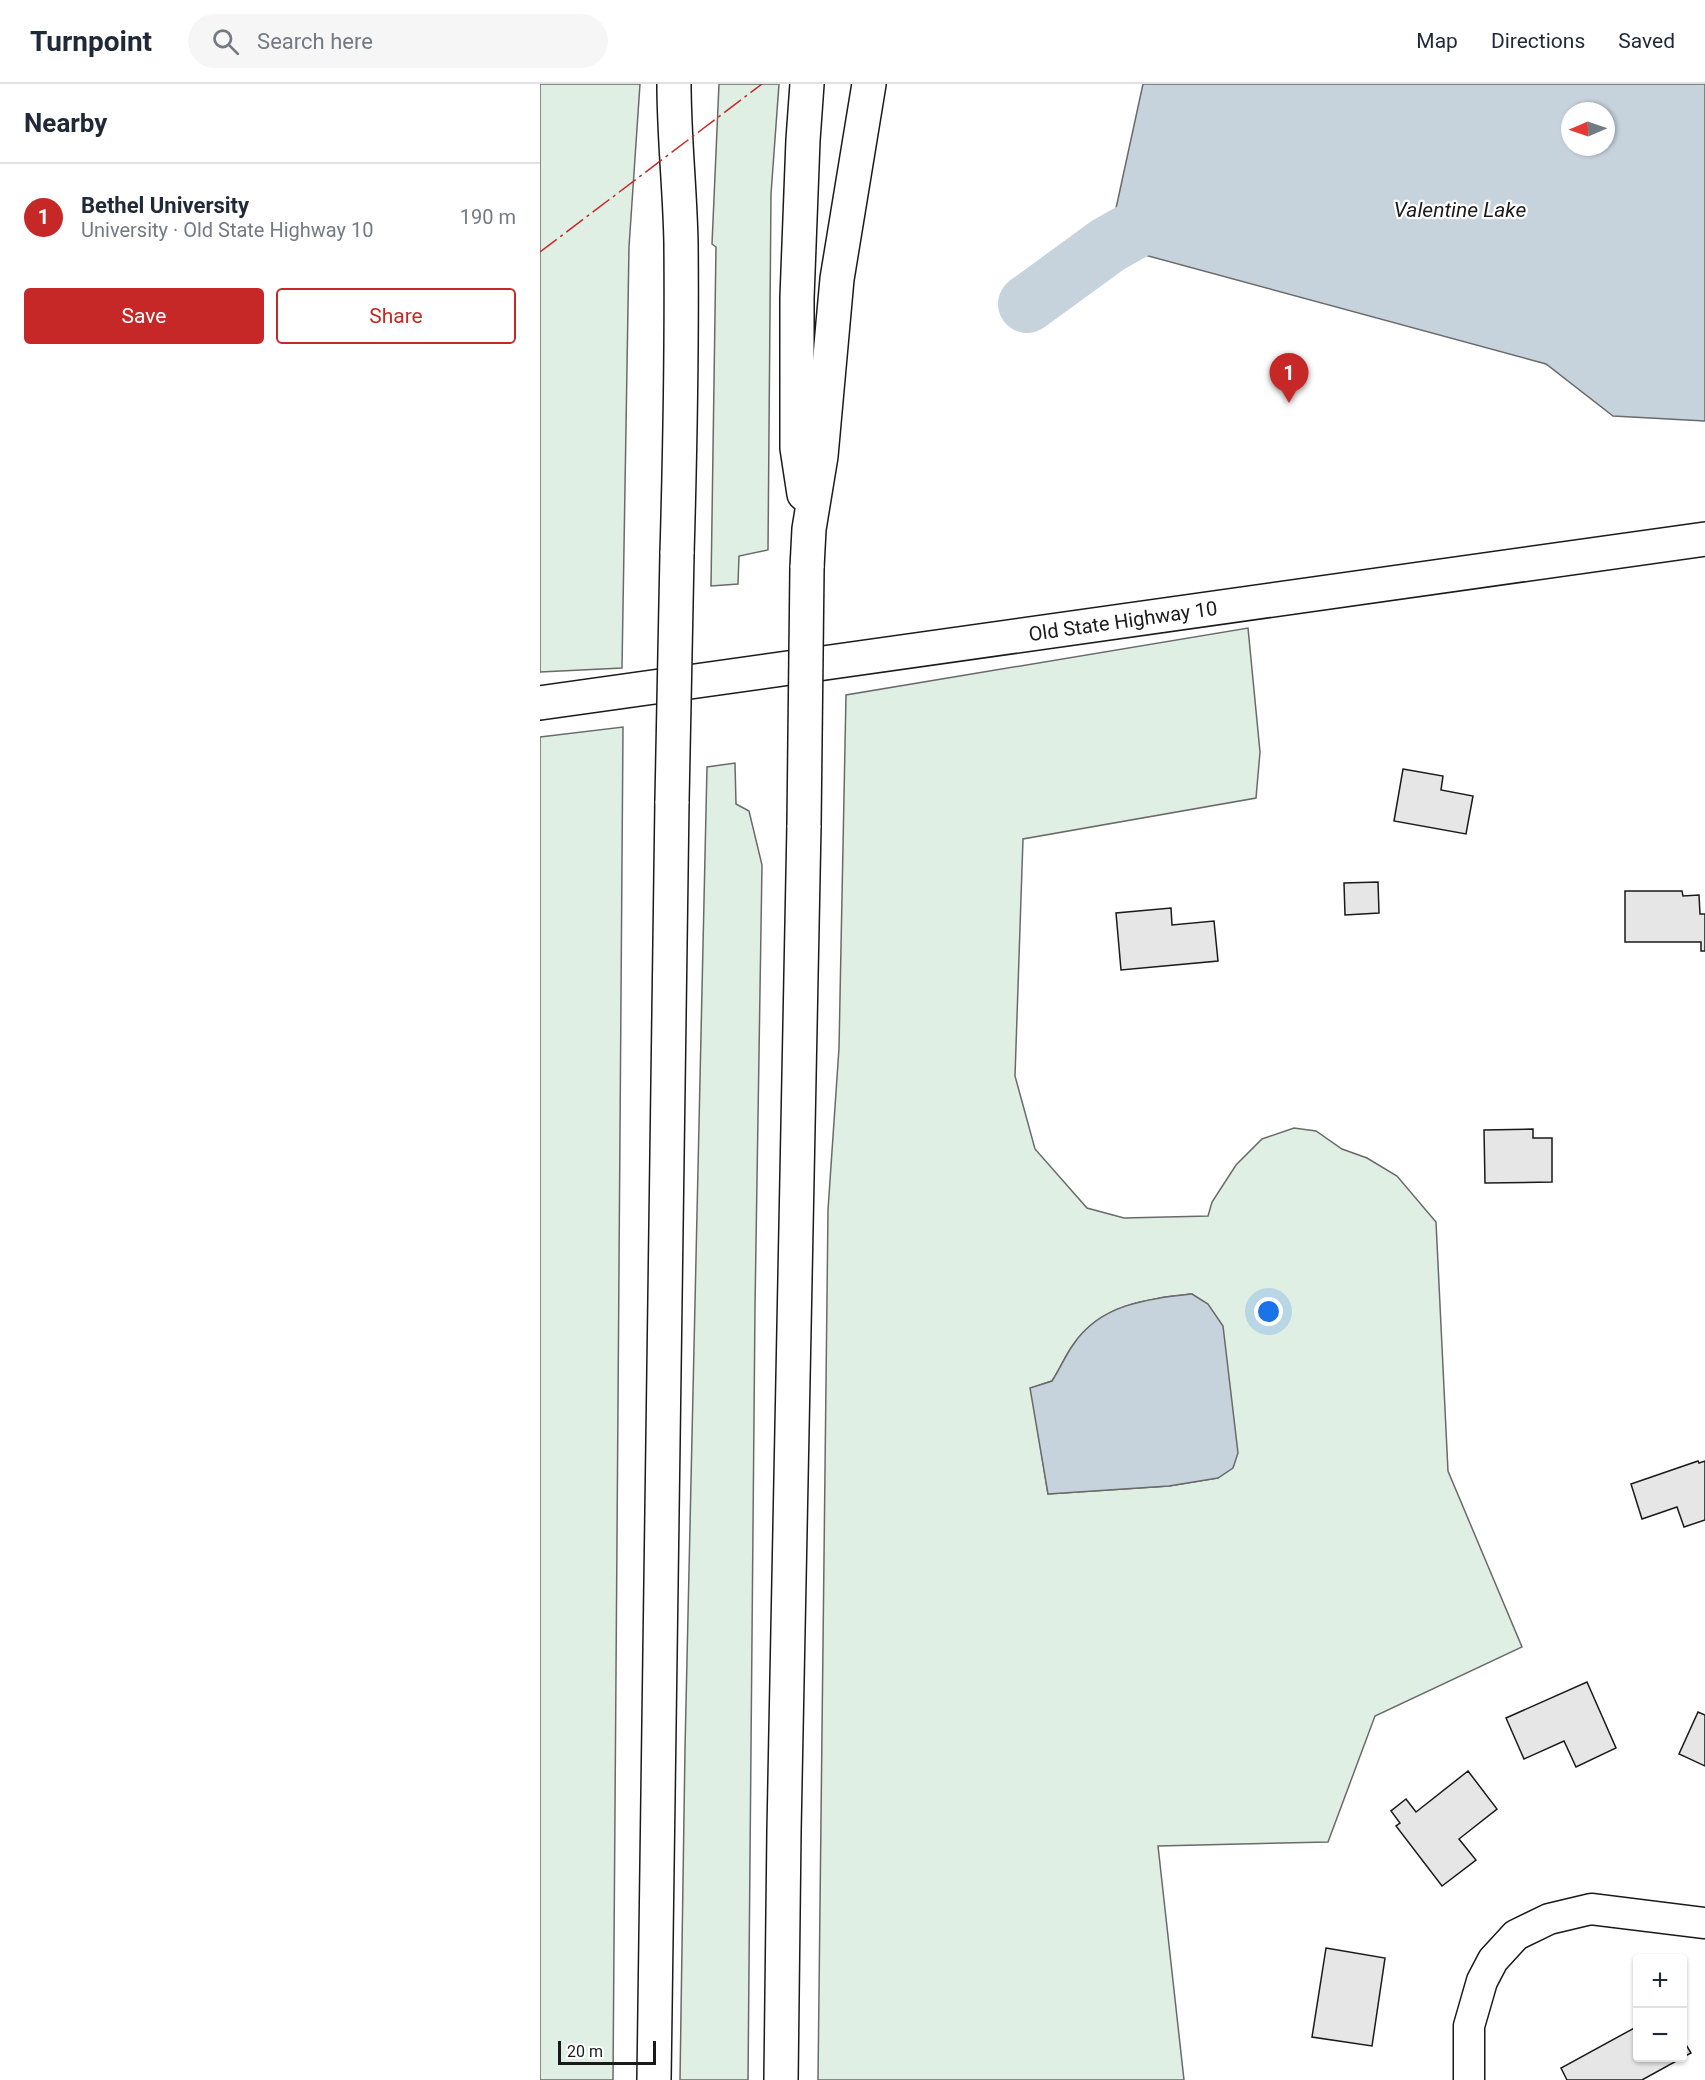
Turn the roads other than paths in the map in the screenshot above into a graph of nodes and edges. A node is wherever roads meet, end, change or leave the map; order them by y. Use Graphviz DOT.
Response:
graph roads {
  1 [pos="674,84"];
  2 [pos="692,84"];
  3 [pos="807,84"];
  4 [pos="869,84"];
  5 [pos="680,206"];
  6 [pos="809,528"];
  7 [pos="1705,539"];
  8 [pos="540,703"];
  9 [pos="1705,1923"];
  10 [pos="654,2080"];
  11 [pos="781,2080"];
  12 [pos="1469,2080"];
  1 -- 5 [label="main road"];
  2 -- 5 [label="main road"];
  3 -- 6 [label="main road"];
  4 -- 6 [label="main road"];
  5 -- 10 [label="main road, bridge"];
  6 -- 11 [label="main road, bridge"];
  7 -- 8 [label="main road, Old State Highway 10"];
  9 -- 12 [label="street"];
}
